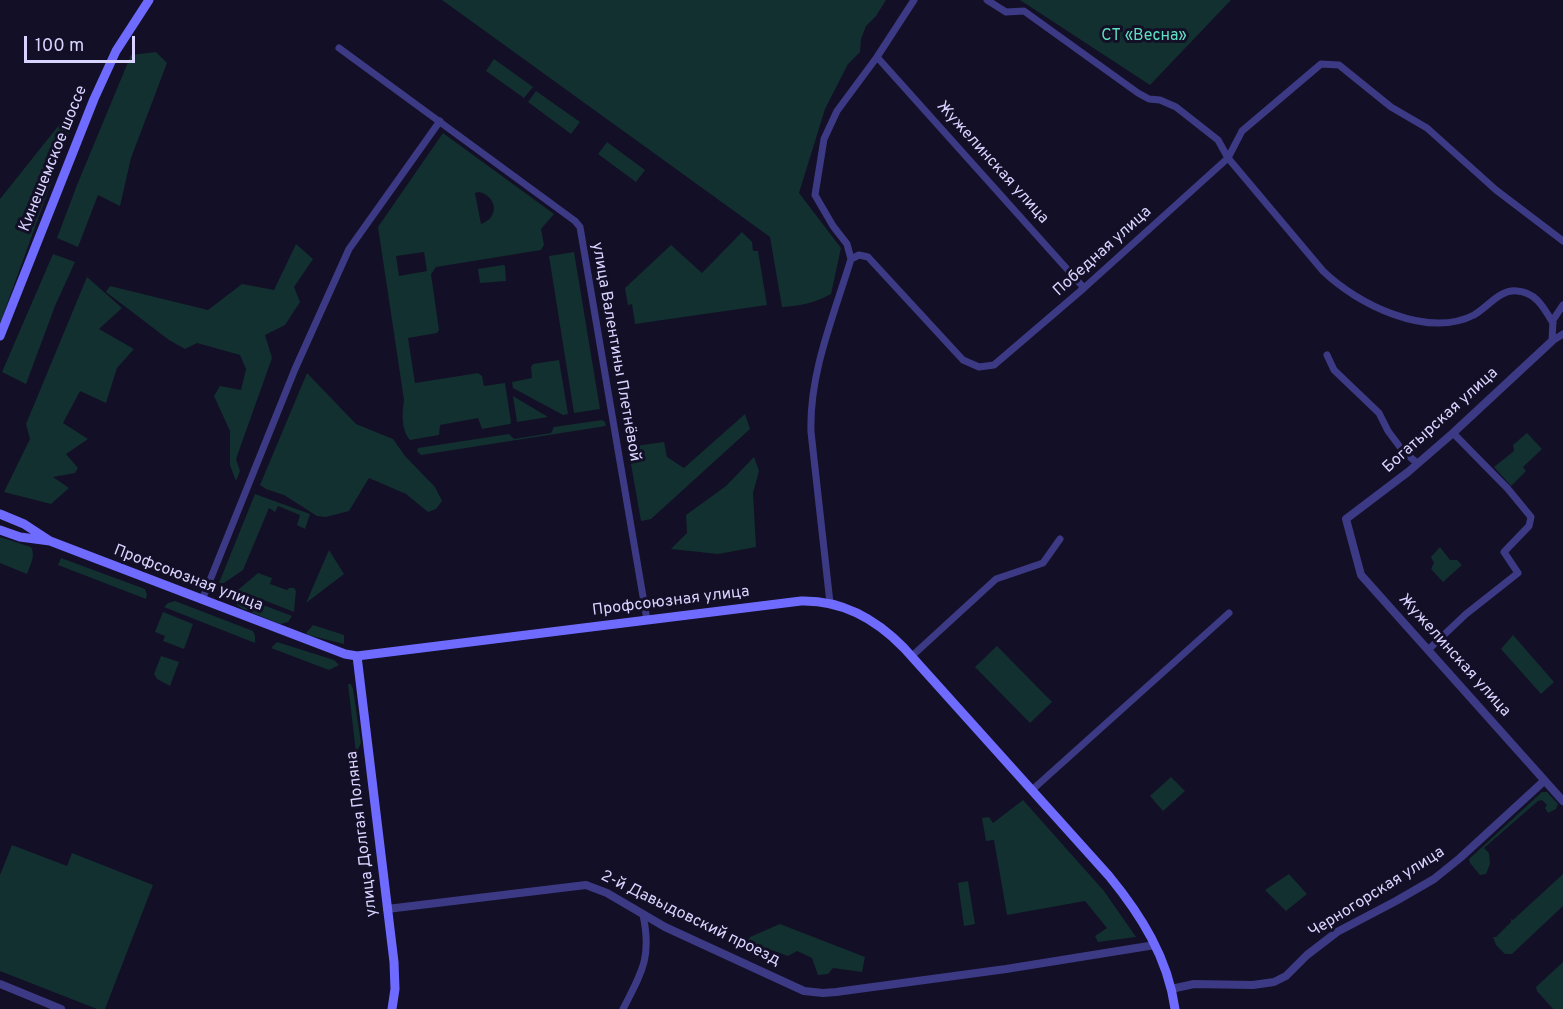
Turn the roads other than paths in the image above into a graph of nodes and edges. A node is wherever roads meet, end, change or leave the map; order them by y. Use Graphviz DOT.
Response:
graph roads {
  1 [pos="149,0"];
  2 [pos="914,0"];
  3 [pos="987,0"];
  4 [pos="339,48"];
  5 [pos="878,57"];
  6 [pos="440,121"];
  7 [pos="1228,158"];
  8 [pos="1563,241"];
  9 [pos="851,260"];
  10 [pos="1084,288"];
  11 [pos="1563,305"];
  12 [pos="1552,323"];
  13 [pos="1563,334"];
  14 [pos="0,336"];
  15 [pos="1552,341"];
  16 [pos="1327,355"];
  17 [pos="1453,433"];
  18 [pos="1417,463"];
  19 [pos="0,514"];
  20 [pos="1346,519"];
  21 [pos="0,530"];
  22 [pos="1060,539"];
  23 [pos="50,542"];
  24 [pos="202,600"];
  25 [pos="830,603"];
  26 [pos="1229,613"];
  27 [pos="647,620"];
  28 [pos="1429,649"];
  29 [pos="357,656"];
  30 [pos="912,656"];
  31 [pos="1544,781"];
  32 [pos="1032,790"];
  33 [pos="1563,801"];
  34 [pos="387,909"];
  35 [pos="643,915"];
  36 [pos="1155,945"];
  37 [pos="0,984"];
  38 [pos="1171,989"];
  39 [pos="61,1009"];
  40 [pos="392,1009"];
  41 [pos="623,1009"];
  42 [pos="1175,1009"];
  1 -- 14 [label="main road, Кинешемское шоссе"];
  2 -- 5 [label="street"];
  3 -- 7 [label="street"];
  4 -- 6 [label="street, улица Валентины Плетнёвой"];
  5 -- 9 [label="street"];
  5 -- 10 [label="street, Жужелинская улица"];
  6 -- 24 [label="street"];
  6 -- 27 [label="street, улица Валентины Плетнёвой"];
  7 -- 8 [label="street"];
  7 -- 10 [label="street, Победная улица"];
  7 -- 12 [label="street"];
  9 -- 10 [label="street, Победная улица"];
  9 -- 25 [label="street"];
  11 -- 12 [label="street"];
  12 -- 15 [label="street"];
  13 -- 15 [label="street"];
  15 -- 17 [label="street, Богатырская улица"];
  16 -- 18 [label="street"];
  17 -- 18 [label="street, Богатырская улица"];
  17 -- 28 [label="street"];
  18 -- 20 [label="street, Богатырская улица"];
  19 -- 23 [label="main road, Профсоюзная улица"];
  20 -- 28 [label="street, Жужелинская улица"];
  21 -- 23 [label="main road"];
  22 -- 30 [label="street"];
  23 -- 24 [label="main road, Профсоюзная улица"];
  24 -- 29 [label="main road, Профсоюзная улица"];
  25 -- 27 [label="main road, Профсоюзная улица"];
  25 -- 30 [label="main road, Профсоюзная улица"];
  26 -- 32 [label="street"];
  27 -- 29 [label="main road, Профсоюзная улица"];
  28 -- 31 [label="street, Жужелинская улица"];
  29 -- 34 [label="main road, улица Долгая Поляна"];
  30 -- 32 [label="main road, Профсоюзная улица"];
  31 -- 33 [label="street, Жужелинская улица"];
  31 -- 38 [label="street, Черногорская улица"];
  32 -- 36 [label="main road, Профсоюзная улица"];
  34 -- 35 [label="street, 2-й Давыдовский проезд"];
  34 -- 40 [label="main road, улица Долгая Поляна"];
  35 -- 36 [label="street, 2-й Давыдовский проезд"];
  35 -- 41 [label="street"];
  36 -- 38 [label="main road, Профсоюзная улица"];
  37 -- 39 [label="street"];
  38 -- 42 [label="main road, Профсоюзная улица"];
}
